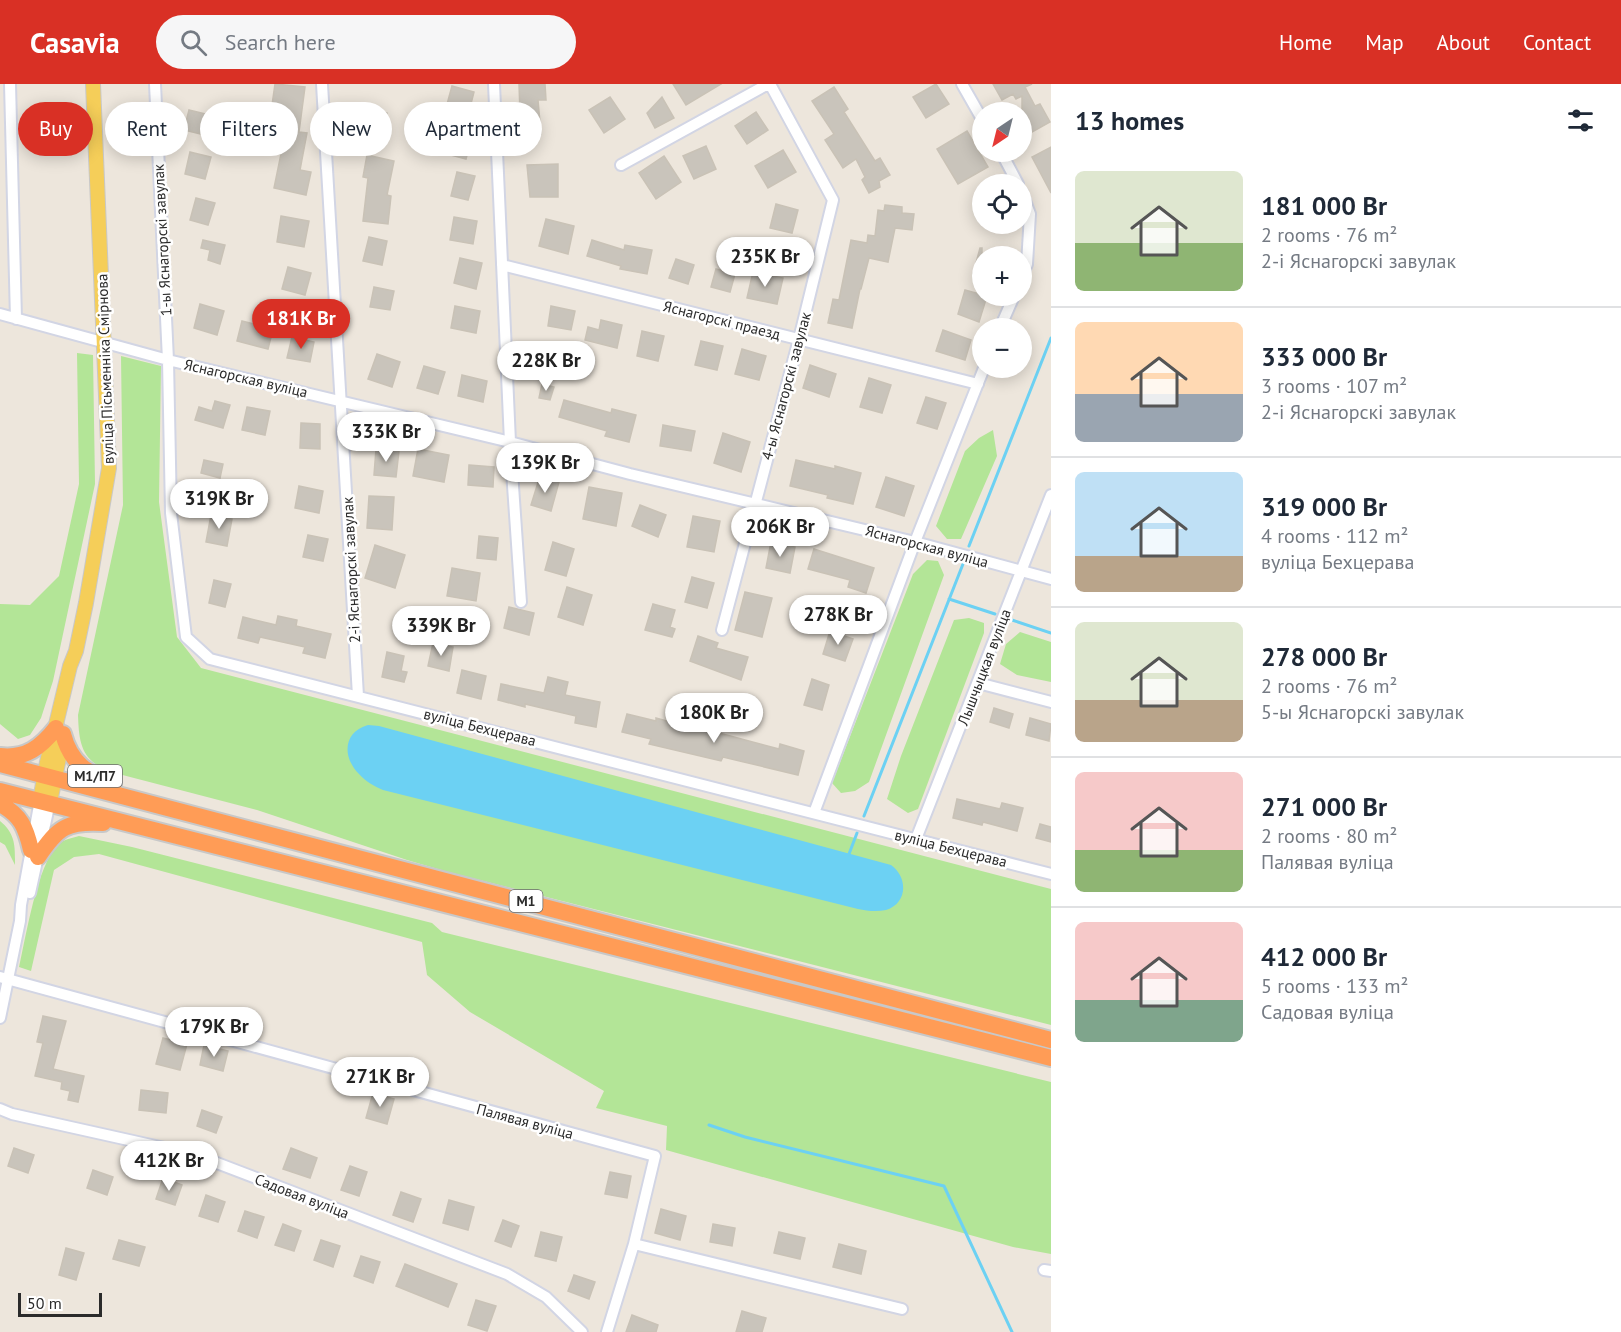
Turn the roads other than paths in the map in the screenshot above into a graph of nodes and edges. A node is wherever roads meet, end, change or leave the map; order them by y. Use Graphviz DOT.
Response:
graph roads {
  1 [pos="10,84"];
  2 [pos="93,84"];
  3 [pos="155,84"];
  4 [pos="322,84"];
  5 [pos="494,84"];
  6 [pos="769,84"];
  7 [pos="962,84"];
  8 [pos="972,102"];
  9 [pos="621,165"];
  10 [pos="502,265"];
  11 [pos="0,314"];
  12 [pos="16,319"];
  13 [pos="799,339"];
  14 [pos="104,341"];
  15 [pos="168,360"];
  16 [pos="980,378"];
  17 [pos="978,384"];
  18 [pos="340,400"];
  19 [pos="510,442"];
  20 [pos="1051,495"];
  21 [pos="755,503"];
  22 [pos="915,543"];
  23 [pos="1021,571"];
  24 [pos="1051,579"];
  25 [pos="521,602"];
  26 [pos="722,630"];
  27 [pos="978,683"];
  28 [pos="358,696"];
  29 [pos="1051,702"];
  30 [pos="60,731"];
  31 [pos="0,756"];
  32 [pos="0,764"];
  33 [pos="51,776"];
  34 [pos="0,791"];
  35 [pos="45,801"];
  36 [pos="144,801"];
  37 [pos="0,804"];
  38 [pos="814,813"];
  39 [pos="136,824"];
  40 [pos="916,839"];
  41 [pos="35,853"];
  42 [pos="1051,874"];
  43 [pos="4,978"];
  44 [pos="0,1018"];
  45 [pos="1051,1040"];
  46 [pos="1051,1058"];
  47 [pos="0,1109"];
  48 [pos="634,1244"];
  49 [pos="902,1309"];
  50 [pos="582,1332"];
  51 [pos="607,1332"];
  1 -- 12 [label="street"];
  2 -- 14 [label="main road, вуліца Пісьменніка Смірнова / М1/П7"];
  3 -- 15 [label="street, 1-ы Яснагорскі завулак"];
  4 -- 18 [label="street, 2-і Яснагорскі завулак"];
  5 -- 10 [label="street"];
  6 -- 9 [label="street"];
  6 -- 13 [label="street, 4-ы Яснагорскі завулак"];
  7 -- 8 [label="street"];
  10 -- 13 [label="street, Яснагорскі праезд"];
  10 -- 19 [label="street"];
  11 -- 12 [label="street, Яснагорская вуліца"];
  12 -- 14 [label="street, Яснагорская вуліца"];
  13 -- 17 [label="street, Яснагорскі праезд"];
  13 -- 21 [label="street, 4-ы Яснагорскі завулак"];
  14 -- 15 [label="street, Яснагорская вуліца"];
  14 -- 30 [label="main road, вуліца Пісьменніка Смірнова / М1/П7"];
  15 -- 18 [label="street, Яснагорская вуліца"];
  15 -- 28 [label="street, вуліца Бехцерава"];
  16 -- 17 [label="street"];
  17 -- 22 [label="street"];
  18 -- 19 [label="street, Яснагорская вуліца"];
  18 -- 28 [label="street, 2-і Яснагорскі завулак"];
  19 -- 21 [label="street, Яснагорская вуліца"];
  19 -- 25 [label="street"];
  20 -- 23 [label="street, Лышчыцкая вуліца"];
  21 -- 22 [label="street, Яснагорская вуліца"];
  21 -- 26 [label="street, 4-ы Яснагорскі завулак"];
  22 -- 23 [label="street, Яснагорская вуліца"];
  22 -- 38 [label="street"];
  23 -- 24 [label="street, Яснагорская вуліца"];
  23 -- 27 [label="street, Лышчыцкая вуліца"];
  27 -- 29 [label="street"];
  27 -- 40 [label="street, Лышчыцкая вуліца"];
  28 -- 38 [label="street, вуліца Бехцерава"];
  30 -- 31 [label="highway"];
  30 -- 33 [label="main road, вуліца Пісьменніка Смірнова / М1/П7"];
  30 -- 36 [label="highway, М1/П7"];
  32 -- 33 [label="highway, М1"];
  33 -- 35 [label="main road, вуліца Пісьменніка Смірнова / М1/П7"];
  33 -- 36 [label="highway, М1"];
  34 -- 35 [label="highway, М1"];
  35 -- 39 [label="highway, М1"];
  35 -- 41 [label="street"];
  36 -- 45 [label="highway, М1"];
  37 -- 41 [label="highway"];
  38 -- 40 [label="street, вуліца Бехцерава"];
  39 -- 41 [label="highway"];
  39 -- 46 [label="highway, М1"];
  40 -- 42 [label="street, вуліца Бехцерава"];
  41 -- 43 [label="street"];
  43 -- 44 [label="street"];
  43 -- 48 [label="street, Палявая вуліца"];
  47 -- 50 [label="street, Садовая вуліца"];
  48 -- 49 [label="street"];
  48 -- 51 [label="street"];
}
